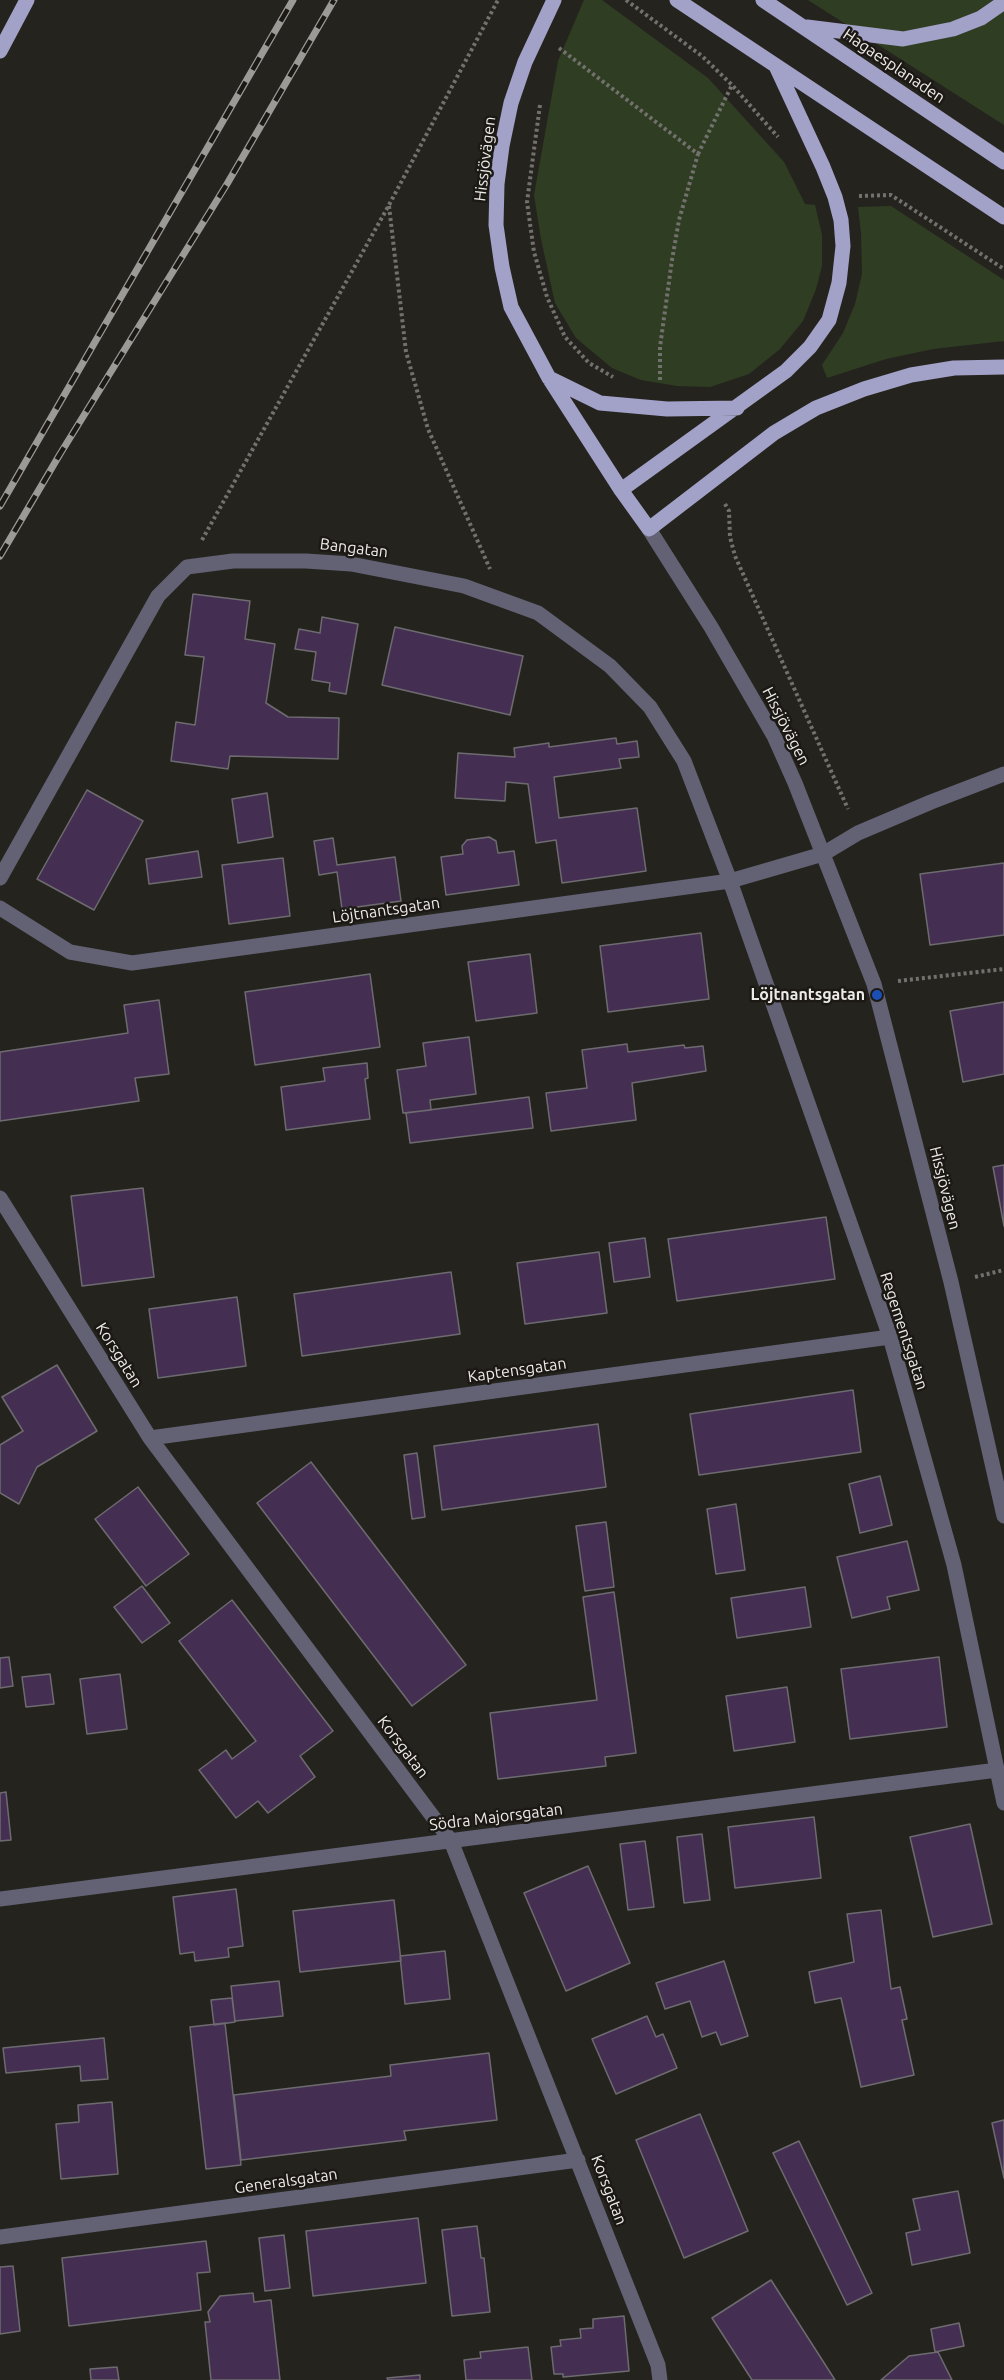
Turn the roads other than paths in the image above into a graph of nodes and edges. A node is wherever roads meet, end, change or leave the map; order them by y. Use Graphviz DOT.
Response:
graph roads {
  1 [pos="27,0"];
  2 [pos="554,0"];
  3 [pos="677,0"];
  4 [pos="763,0"];
  5 [pos="1004,2"];
  6 [pos="804,27"];
  7 [pos="0,51"];
  8 [pos="776,66"];
  9 [pos="1004,162"];
  10 [pos="1004,217"];
  11 [pos="1004,367"];
  12 [pos="549,378"];
  13 [pos="737,408"];
  14 [pos="621,490"];
  15 [pos="649,529"];
  16 [pos="1004,774"];
  17 [pos="823,854"];
  18 [pos="0,878"];
  19 [pos="730,880"];
  20 [pos="0,908"];
  21 [pos="0,1197"];
  22 [pos="890,1337"];
  23 [pos="150,1438"];
  24 [pos="1004,1516"];
  25 [pos="997,1770"];
  26 [pos="1004,1803"];
  27 [pos="451,1841"];
  28 [pos="0,1899"];
  29 [pos="578,2160"];
  30 [pos="0,2237"];
  31 [pos="660,2380"];
  1 -- 7 [label="main road"];
  2 -- 12 [label="main road, Hissjövägen"];
  3 -- 8 [label="main road"];
  4 -- 6 [label="main road, Hagaesplanaden"];
  5 -- 6 [label="main road"];
  6 -- 9 [label="main road, Hagaesplanaden"];
  8 -- 10 [label="main road"];
  8 -- 13 [label="main road"];
  11 -- 15 [label="main road"];
  12 -- 13 [label="main road"];
  12 -- 14 [label="main road, Hissjövägen"];
  13 -- 14 [label="main road"];
  14 -- 15 [label="main road, Hissjövägen"];
  15 -- 17 [label="street, Hissjövägen"];
  16 -- 17 [label="street, Löjtnantsgatan"];
  17 -- 19 [label="street, Löjtnantsgatan"];
  17 -- 24 [label="street, Hissjövägen"];
  18 -- 19 [label="street, Bangatan"];
  19 -- 20 [label="street, Löjtnantsgatan"];
  19 -- 22 [label="street, Regementsgatan"];
  21 -- 23 [label="street, Korsgatan"];
  22 -- 23 [label="street, Kaptensgatan"];
  22 -- 25 [label="street, Regementsgatan"];
  23 -- 27 [label="street, Korsgatan"];
  25 -- 26 [label="street, Regementsgatan"];
  25 -- 27 [label="street, Södra Majorsgatan"];
  27 -- 28 [label="street, Södra Majorsgatan"];
  27 -- 29 [label="street, Korsgatan"];
  29 -- 30 [label="street, Generalsgatan"];
  29 -- 31 [label="street, Korsgatan"];
}
